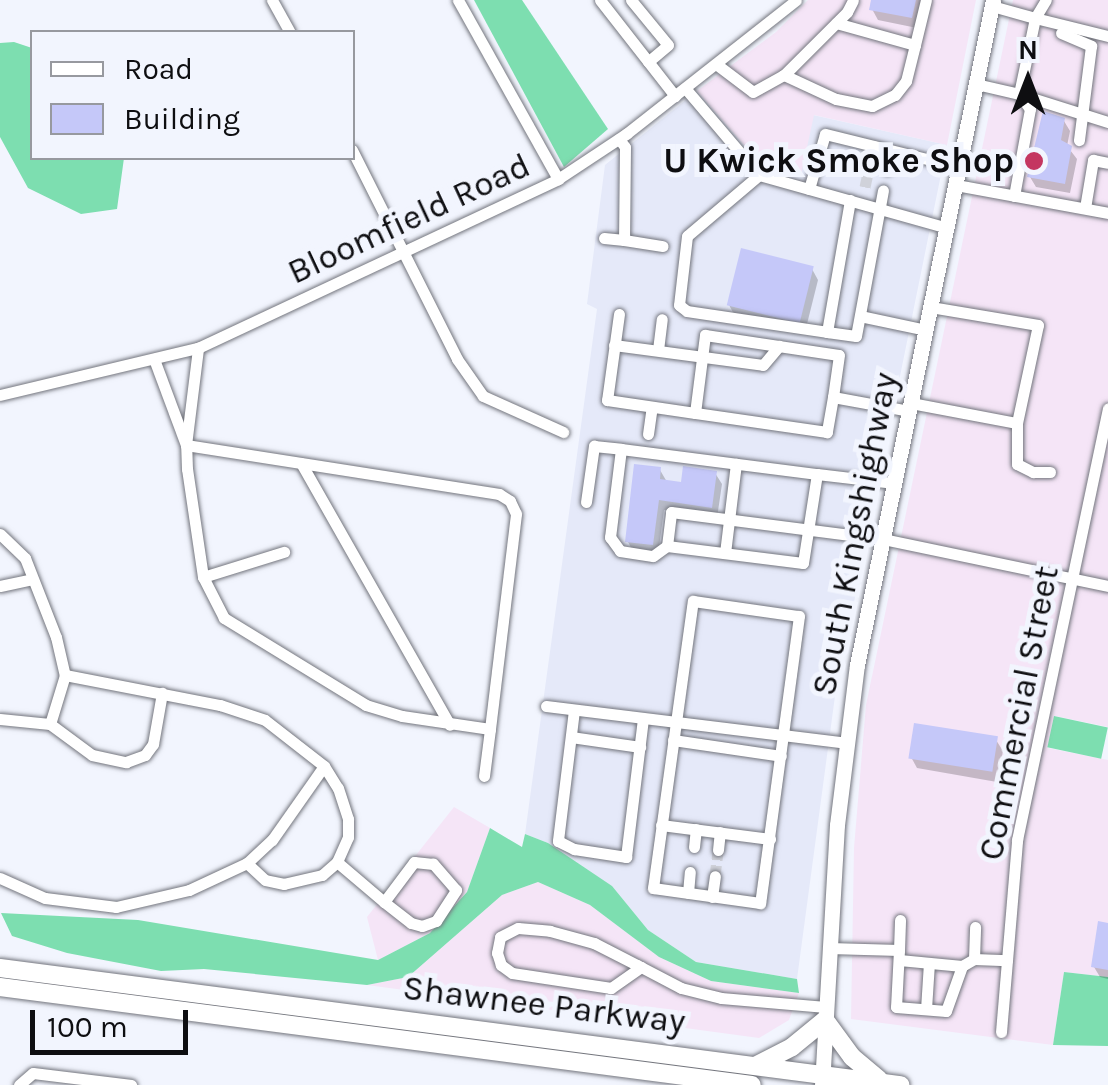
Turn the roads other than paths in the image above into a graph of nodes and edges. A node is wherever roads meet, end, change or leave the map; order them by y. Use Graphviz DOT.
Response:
graph roads {
  1 [pos="273,0"];
  2 [pos="458,0"];
  3 [pos="600,0"];
  4 [pos="632,0"];
  5 [pos="796,0"];
  6 [pos="853,0"];
  7 [pos="926,0"];
  8 [pos="1046,0"];
  9 [pos="993,3"];
  10 [pos="1035,18"];
  11 [pos="836,23"];
  12 [pos="1051,24"];
  13 [pos="289,30"];
  14 [pos="1108,36"];
  15 [pos="916,46"];
  16 [pos="648,62"];
  17 [pos="716,64"];
  18 [pos="784,74"];
  19 [pos="976,84"];
  20 [pos="680,92"];
  21 [pos="1019,94"];
  22 [pos="1081,110"];
  23 [pos="1108,122"];
  24 [pos="619,139"];
  25 [pos="1079,140"];
  26 [pos="874,146"];
  27 [pos="892,150"];
  28 [pos="355,156"];
  29 [pos="1108,163"];
  30 [pos="870,164"];
  31 [pos="959,167"];
  32 [pos="888,169"];
  33 [pos="759,175"];
  34 [pos="558,180"];
  35 [pos="956,185"];
  36 [pos="865,187"];
  37 [pos="809,189"];
  38 [pos="883,190"];
  39 [pos="1014,196"];
  40 [pos="856,202"];
  41 [pos="1085,208"];
  42 [pos="880,209"];
  43 [pos="1108,213"];
  44 [pos="947,228"];
  45 [pos="604,238"];
  46 [pos="624,240"];
  47 [pos="664,246"];
  48 [pos="406,252"];
  49 [pos="930,307"];
  50 [pos="619,314"];
  51 [pos="860,316"];
  52 [pos="662,319"];
  53 [pos="926,330"];
  54 [pos="827,332"];
  55 [pos="614,345"];
  56 [pos="779,346"];
  57 [pos="198,348"];
  58 [pos="658,350"];
  59 [pos="702,356"];
  60 [pos="154,359"];
  61 [pos="0,395"];
  62 [pos="833,397"];
  63 [pos="652,407"];
  64 [pos="910,407"];
  65 [pos="1108,408"];
  66 [pos="695,412"];
  67 [pos="1017,423"];
  68 [pos="564,432"];
  69 [pos="648,434"];
  70 [pos="186,445"];
  71 [pos="621,449"];
  72 [pos="302,463"];
  73 [pos="736,464"];
  74 [pos="1050,472"];
  75 [pos="817,474"];
  76 [pos="894,483"];
  77 [pos="586,502"];
  78 [pos="729,519"];
  79 [pos="808,529"];
  80 [pos="0,534"];
  81 [pos="883,539"];
  82 [pos="667,546"];
  83 [pos="284,552"];
  84 [pos="725,553"];
  85 [pos="203,577"];
  86 [pos="1074,578"];
  87 [pos="32,579"];
  88 [pos="0,586"];
  89 [pos="1108,586"];
  90 [pos="65,675"];
  91 [pos="162,692"];
  92 [pos="546,706"];
  93 [pos="574,710"];
  94 [pos="0,719"];
  95 [pos="643,719"];
  96 [pos="676,723"];
  97 [pos="50,724"];
  98 [pos="450,724"];
  99 [pos="490,729"];
  100 [pos="784,736"];
  101 [pos="571,737"];
  102 [pos="673,740"];
  103 [pos="846,743"];
  104 [pos="640,747"];
  105 [pos="781,756"];
  106 [pos="324,766"];
  107 [pos="484,776"];
  108 [pos="662,824"];
  109 [pos="696,829"];
  110 [pos="720,832"];
  111 [pos="770,839"];
  112 [pos="694,847"];
  113 [pos="718,850"];
  114 [pos="337,862"];
  115 [pos="247,863"];
  116 [pos="690,872"];
  117 [pos="715,876"];
  118 [pos="0,878"];
  119 [pos="688,893"];
  120 [pos="712,897"];
  121 [pos="384,902"];
  122 [pos="900,920"];
  123 [pos="975,927"];
  124 [pos="829,948"];
  125 [pos="899,955"];
  126 [pos="1007,960"];
  127 [pos="968,962"];
  128 [pos="929,963"];
  129 [pos="641,967"];
  130 [pos="0,968"];
  131 [pos="0,987"];
  132 [pos="926,1010"];
  133 [pos="825,1014"];
  134 [pos="1001,1032"];
  135 [pos="756,1066"];
  136 [pos="822,1080"];
  137 [pos="892,1084"];
  138 [pos="19,1085"];
  139 [pos="131,1085"];
  140 [pos="752,1085"];
  1 -- 13 [label="street"];
  2 -- 34 [label="street"];
  3 -- 16 [label="street"];
  4 -- 16 [label="street"];
  5 -- 17 [label="street, Bloomfield Road"];
  6 -- 11 [label="street"];
  7 -- 15 [label="street"];
  8 -- 10 [label="street"];
  9 -- 10 [label="street"];
  9 -- 19 [label="main road, South Kingshighway"];
  10 -- 12 [label="street"];
  10 -- 21 [label="street"];
  11 -- 15 [label="street"];
  11 -- 18 [label="street"];
  12 -- 14 [label="street"];
  12 -- 22 [label="street"];
  15 -- 18 [label="street"];
  16 -- 20 [label="street"];
  17 -- 18 [label="street"];
  17 -- 20 [label="street, Bloomfield Road"];
  19 -- 21 [label="street"];
  19 -- 31 [label="main road, South Kingshighway"];
  20 -- 24 [label="street, Bloomfield Road"];
  20 -- 33 [label="street"];
  21 -- 22 [label="street"];
  21 -- 39 [label="street"];
  22 -- 23 [label="street"];
  22 -- 25 [label="street"];
  24 -- 34 [label="street, Bloomfield Road"];
  24 -- 46 [label="street"];
  26 -- 27 [label="street"];
  26 -- 30 [label="street"];
  26 -- 37 [label="street"];
  27 -- 31 [label="street"];
  27 -- 32 [label="street"];
  28 -- 48 [label="street"];
  29 -- 41 [label="street"];
  31 -- 35 [label="main road, South Kingshighway"];
  33 -- 37 [label="street"];
  33 -- 54 [label="street"];
  34 -- 48 [label="street, Bloomfield Road"];
  35 -- 39 [label="street"];
  35 -- 44 [label="main road, South Kingshighway"];
  36 -- 40 [label="street"];
  37 -- 40 [label="street"];
  38 -- 42 [label="street"];
  39 -- 41 [label="street"];
  40 -- 42 [label="street"];
  40 -- 54 [label="street"];
  41 -- 43 [label="street"];
  42 -- 44 [label="street"];
  42 -- 51 [label="street"];
  44 -- 49 [label="main road, South Kingshighway"];
  45 -- 46 [label="street"];
  46 -- 47 [label="street"];
  48 -- 57 [label="street, Bloomfield Road"];
  48 -- 68 [label="street"];
  49 -- 53 [label="main road, South Kingshighway"];
  49 -- 67 [label="street"];
  50 -- 55 [label="street"];
  51 -- 53 [label="street"];
  51 -- 54 [label="street"];
  52 -- 58 [label="street"];
  53 -- 64 [label="main road, South Kingshighway"];
  55 -- 58 [label="street"];
  55 -- 63 [label="street"];
  56 -- 59 [label="street"];
  56 -- 59 [label="street"];
  56 -- 62 [label="street"];
  57 -- 60 [label="street, Bloomfield Road"];
  57 -- 70 [label="street"];
  58 -- 59 [label="street"];
  59 -- 66 [label="street"];
  60 -- 61 [label="street, Bloomfield Road"];
  60 -- 70 [label="street"];
  62 -- 64 [label="street"];
  62 -- 66 [label="street"];
  63 -- 66 [label="street"];
  63 -- 69 [label="street"];
  64 -- 67 [label="street"];
  64 -- 76 [label="main road, South Kingshighway"];
  65 -- 86 [label="street, Commercial Street"];
  67 -- 74 [label="street"];
  70 -- 72 [label="street"];
  70 -- 85 [label="street"];
  71 -- 73 [label="street"];
  71 -- 77 [label="street"];
  71 -- 82 [label="street"];
  72 -- 98 [label="street"];
  72 -- 99 [label="street"];
  73 -- 75 [label="street"];
  73 -- 78 [label="street"];
  75 -- 76 [label="street"];
  75 -- 79 [label="street"];
  76 -- 81 [label="main road, South Kingshighway"];
  78 -- 79 [label="street"];
  78 -- 82 [label="street"];
  78 -- 84 [label="street"];
  79 -- 81 [label="street"];
  79 -- 84 [label="street"];
  80 -- 87 [label="street"];
  81 -- 86 [label="street"];
  81 -- 103 [label="main road, South Kingshighway"];
  82 -- 84 [label="street"];
  83 -- 85 [label="street"];
  85 -- 98 [label="street"];
  86 -- 89 [label="street"];
  86 -- 126 [label="street, Commercial Street"];
  87 -- 88 [label="street"];
  87 -- 90 [label="street"];
  90 -- 91 [label="street"];
  90 -- 97 [label="street"];
  91 -- 97 [label="street"];
  91 -- 106 [label="street"];
  92 -- 93 [label="street"];
  93 -- 95 [label="street"];
  93 -- 101 [label="street"];
  94 -- 97 [label="street"];
  95 -- 96 [label="street"];
  95 -- 104 [label="street"];
  96 -- 100 [label="street"];
  96 -- 100 [label="street"];
  96 -- 102 [label="street"];
  98 -- 99 [label="street"];
  99 -- 107 [label="street"];
  100 -- 103 [label="street"];
  100 -- 105 [label="street"];
  101 -- 104 [label="street"];
  101 -- 104 [label="street"];
  102 -- 105 [label="street"];
  102 -- 108 [label="street"];
  103 -- 124 [label="main road, South Kingshighway"];
  105 -- 111 [label="street"];
  106 -- 114 [label="street"];
  106 -- 115 [label="street"];
  108 -- 109 [label="street"];
  108 -- 119 [label="street"];
  109 -- 110 [label="street"];
  109 -- 112 [label="street"];
  110 -- 111 [label="street"];
  110 -- 113 [label="street"];
  111 -- 120 [label="street"];
  114 -- 115 [label="street"];
  114 -- 121 [label="street"];
  115 -- 118 [label="street"];
  116 -- 119 [label="street"];
  117 -- 120 [label="street"];
  119 -- 120 [label="street"];
  121 -- 121 [label="street"];
  122 -- 125 [label="street"];
  123 -- 127 [label="street"];
  124 -- 125 [label="street"];
  124 -- 133 [label="main road, South Kingshighway"];
  125 -- 128 [label="street"];
  125 -- 132 [label="street"];
  126 -- 127 [label="street"];
  126 -- 134 [label="street, Commercial Street"];
  127 -- 128 [label="street"];
  127 -- 132 [label="street"];
  128 -- 132 [label="street"];
  129 -- 129 [label="street"];
  129 -- 133 [label="street"];
  130 -- 135 [label="highway, Shawnee Parkway"];
  131 -- 140 [label="highway, Shawnee Parkway"];
  133 -- 135 [label="highway"];
  133 -- 136 [label="main road, South Kingshighway"];
  133 -- 137 [label="highway"];
  135 -- 136 [label="highway, Shawnee Parkway"];
  136 -- 137 [label="highway, Shawnee Parkway"];
  138 -- 139 [label="street"];
}
